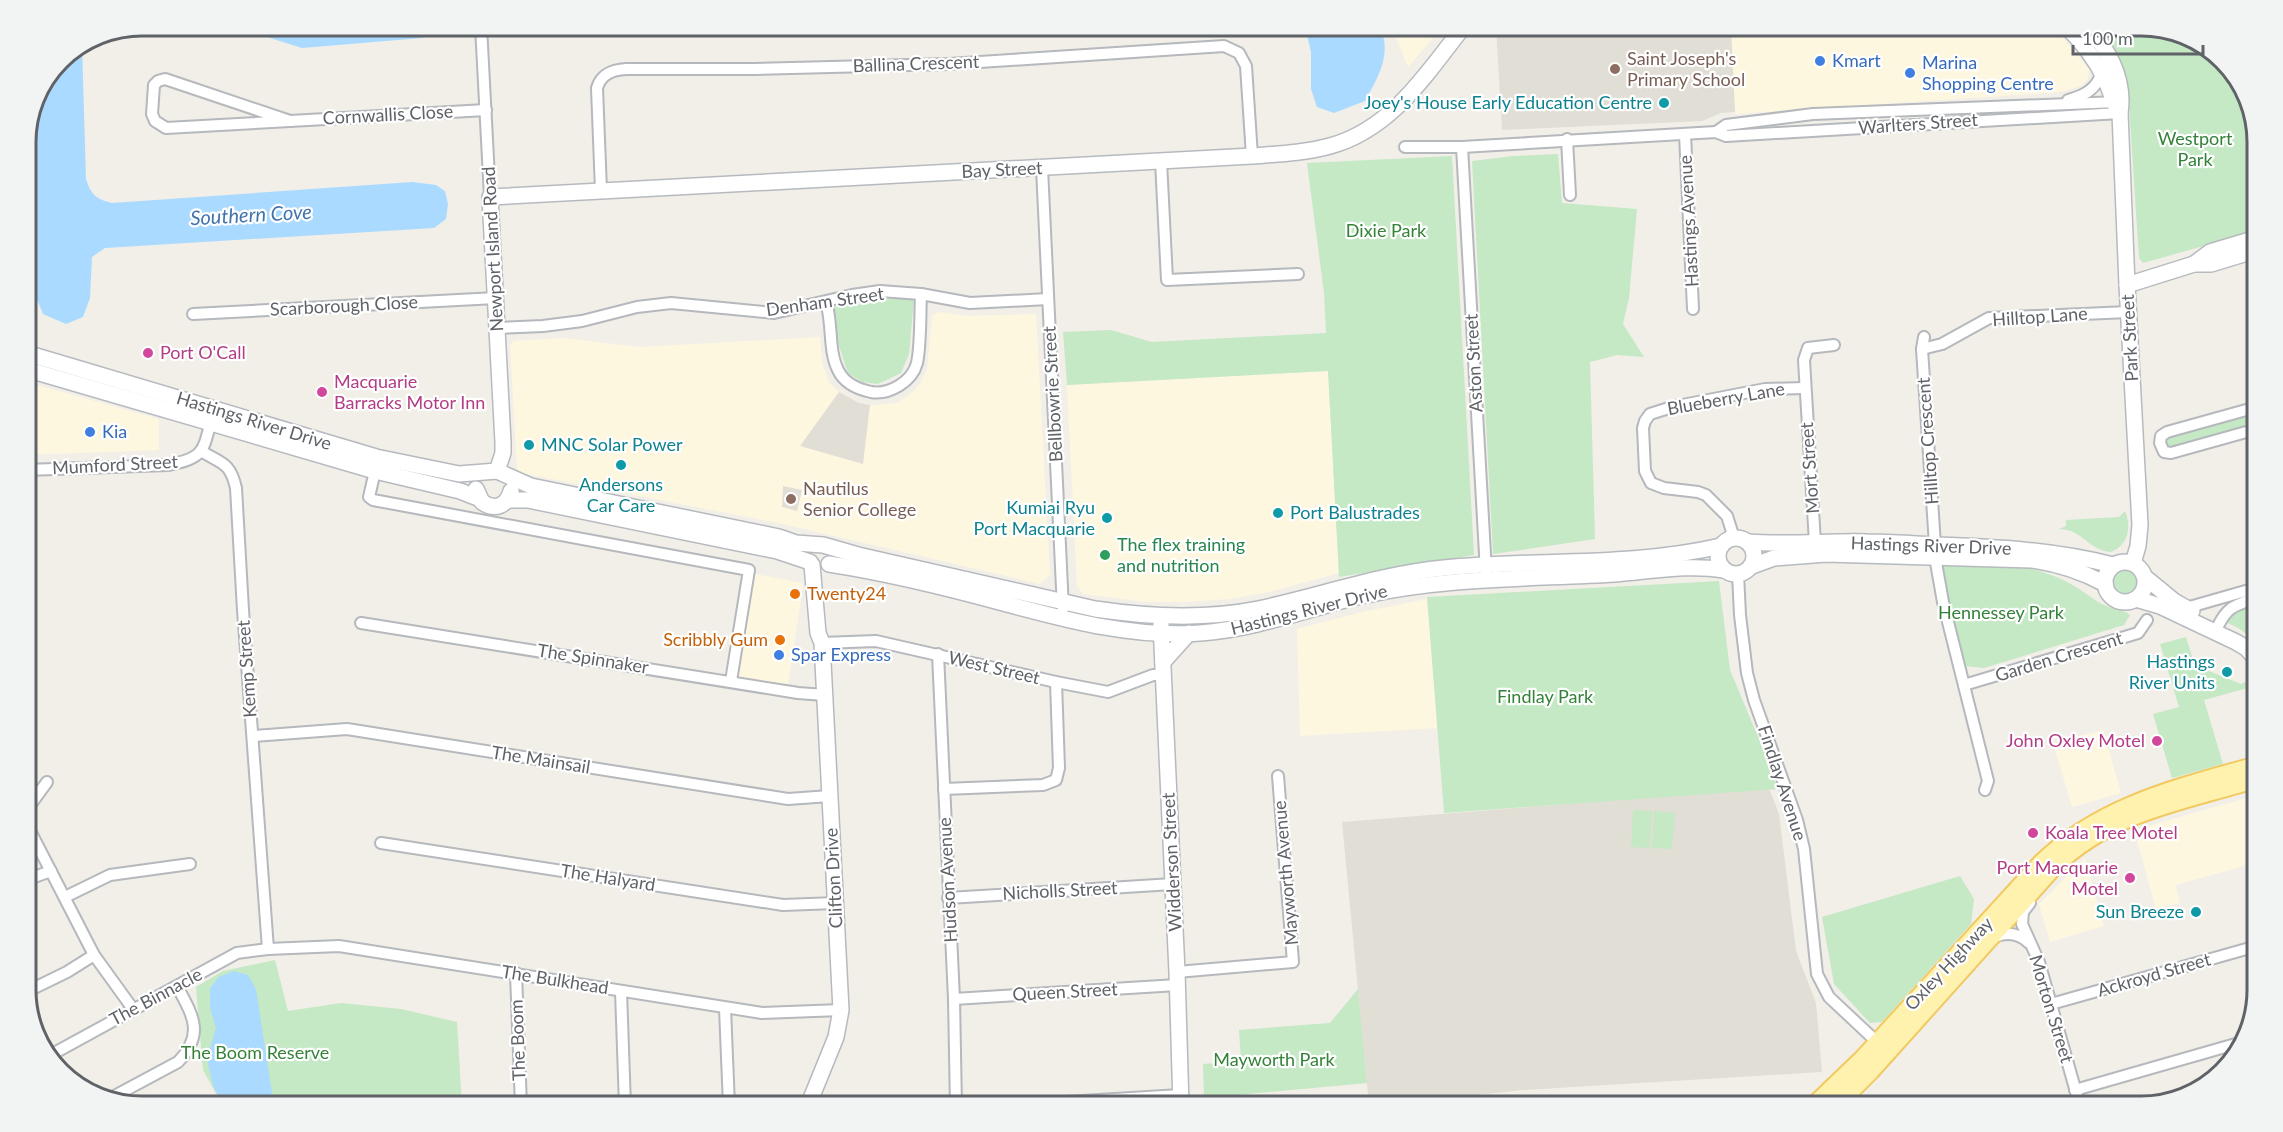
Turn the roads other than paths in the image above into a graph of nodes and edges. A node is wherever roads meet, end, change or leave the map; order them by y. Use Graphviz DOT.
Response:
graph roads {
  1 [pos="482,36"];
  2 [pos="1456,36"];
  3 [pos="2075,36"];
  4 [pos="2094,36"];
  5 [pos="2102,72"];
  6 [pos="2048,106"];
  7 [pos="2118,106"];
  8 [pos="486,110"];
  9 [pos="291,121"];
  10 [pos="1716,132"];
  11 [pos="1685,134"];
  12 [pos="1567,139"];
  13 [pos="1405,147"];
  14 [pos="1462,147"];
  15 [pos="1252,156"];
  16 [pos="1161,162"];
  17 [pos="1042,168"];
  18 [pos="602,191"];
  19 [pos="1570,195"];
  20 [pos="490,197"];
  21 [pos="2247,241"];
  22 [pos="2247,253"];
  23 [pos="2194,264"];
  24 [pos="1298,274"];
  25 [pos="2127,285"];
  26 [pos="921,294"];
  27 [pos="496,298"];
  28 [pos="1048,299"];
  29 [pos="826,302"];
  30 [pos="1693,309"];
  31 [pos="2128,312"];
  32 [pos="193,315"];
  33 [pos="497,328"];
  34 [pos="1924,337"];
  35 [pos="1834,345"];
  36 [pos="1922,349"];
  37 [pos="36,356"];
  38 [pos="36,372"];
  39 [pos="1804,388"];
  40 [pos="2247,410"];
  41 [pos="213,416"];
  42 [pos="2247,432"];
  43 [pos="201,451"];
  44 [pos="36,470"];
  45 [pos="375,471"];
  46 [pos="497,474"];
  47 [pos="478,498"];
  48 [pos="508,500"];
  49 [pos="1734,542"];
  50 [pos="1815,543"];
  51 [pos="821,546"];
  52 [pos="1935,551"];
  53 [pos="2133,563"];
  54 [pos="819,564"];
  55 [pos="2113,565"];
  56 [pos="1752,566"];
  57 [pos="1486,572"];
  58 [pos="1731,572"];
  59 [pos="2145,578"];
  60 [pos="2105,584"];
  61 [pos="2247,591"];
  62 [pos="2136,599"];
  63 [pos="2247,599"];
  64 [pos="1063,602"];
  65 [pos="2186,608"];
  66 [pos="1161,617"];
  67 [pos="1062,619"];
  68 [pos="2147,620"];
  69 [pos="361,623"];
  70 [pos="2219,624"];
  71 [pos="1161,633"];
  72 [pos="1189,633"];
  73 [pos="2247,639"];
  74 [pos="822,643"];
  75 [pos="2247,649"];
  76 [pos="938,654"];
  77 [pos="1163,668"];
  78 [pos="730,681"];
  79 [pos="1056,682"];
  80 [pos="1965,685"];
  81 [pos="825,694"];
  82 [pos="252,736"];
  83 [pos="2247,768"];
  84 [pos="1278,776"];
  85 [pos="47,782"];
  86 [pos="2247,782"];
  87 [pos="944,789"];
  88 [pos="1985,790"];
  89 [pos="830,796"];
  90 [pos="36,797"];
  91 [pos="36,842"];
  92 [pos="381,843"];
  93 [pos="190,864"];
  94 [pos="51,871"];
  95 [pos="36,876"];
  96 [pos="2044,879"];
  97 [pos="1173,884"];
  98 [pos="65,897"];
  99 [pos="948,898"];
  100 [pos="836,903"];
  101 [pos="1988,940"];
  102 [pos="2031,945"];
  103 [pos="268,949"];
  104 [pos="2247,949"];
  105 [pos="94,955"];
  106 [pos="516,973"];
  107 [pos="1177,979"];
  108 [pos="177,986"];
  109 [pos="36,987"];
  110 [pos="621,990"];
  111 [pos="954,999"];
  112 [pos="2051,1004"];
  113 [pos="725,1008"];
  114 [pos="133,1009"];
  115 [pos="841,1011"];
  116 [pos="2231,1045"];
  117 [pos="1882,1047"];
  118 [pos="56,1052"];
  119 [pos="2075,1090"];
  120 [pos="119,1093"];
  121 [pos="521,1096"];
  122 [pos="625,1096"];
  123 [pos="729,1096"];
  124 [pos="812,1096"];
  125 [pos="956,1096"];
  126 [pos="1181,1096"];
  127 [pos="1825,1096"];
  128 [pos="1844,1096"];
  129 [pos="2077,1096"];
  1 -- 8 [label="street, Newport Island Road"];
  2 -- 15 [label="main road, Bay Street"];
  3 -- 5 [label="main road, Park Street"];
  4 -- 7 [label="main road, Park Street"];
  5 -- 6 [label="street, Warlters Street"];
  5 -- 7 [label="main road, Park Street"];
  6 -- 7 [label="street, Warlters Street"];
  6 -- 10 [label="street, Warlters Street"];
  7 -- 10 [label="street, Warlters Street"];
  7 -- 25 [label="main road, Park Street"];
  8 -- 9 [label="street, Cornwallis Close"];
  8 -- 20 [label="street, Newport Island Road"];
  9 -- 9 [label="street, Cornwallis Close"];
  10 -- 11 [label="street, Warlters Street"];
  11 -- 12 [label="street, Warlters Street"];
  11 -- 30 [label="street, Hastings Avenue"];
  12 -- 14 [label="street, Warlters Street"];
  12 -- 19 [label="street"];
  13 -- 14 [label="street, Warlters Street"];
  14 -- 57 [label="street, Aston Street"];
  15 -- 16 [label="main road, Bay Street"];
  15 -- 18 [label="street, Ballina Crescent"];
  16 -- 17 [label="main road, Bay Street"];
  16 -- 24 [label="street"];
  17 -- 18 [label="main road, Bay Street"];
  17 -- 28 [label="street, Bellbowrie Street"];
  18 -- 20 [label="main road, Bay Street"];
  20 -- 27 [label="main road, Newport Island Road"];
  21 -- 23 [label="main road"];
  22 -- 23 [label="main road"];
  23 -- 25 [label="main road"];
  25 -- 31 [label="main road, Park Street"];
  26 -- 28 [label="street, Denham Street"];
  26 -- 29 [label="street, Denham Street"];
  26 -- 29 [label="street"];
  27 -- 32 [label="street, Scarborough Close"];
  27 -- 33 [label="main road, Newport Island Road"];
  28 -- 64 [label="street, Bellbowrie Street"];
  29 -- 33 [label="street, Denham Street"];
  31 -- 36 [label="street, Hilltop Lane"];
  31 -- 53 [label="main road, Park Street"];
  33 -- 46 [label="main road, Newport Island Road"];
  34 -- 36 [label="street, Hilltop Crescent"];
  35 -- 39 [label="street, Mort Street"];
  36 -- 52 [label="street, Hilltop Crescent"];
  37 -- 41 [label="main road, Hastings River Drive"];
  38 -- 41 [label="main road, Hastings River Drive"];
  39 -- 49 [label="street, Blueberry Lane"];
  39 -- 50 [label="street, Mort Street"];
  40 -- 42 [label="street"];
  41 -- 43 [label="street"];
  41 -- 45 [label="main road, Hastings River Drive"];
  41 -- 46 [label="main road, Hastings River Drive"];
  43 -- 44 [label="street, Mumford Street"];
  43 -- 82 [label="street, Kemp Street"];
  45 -- 47 [label="main road, Hastings River Drive"];
  45 -- 78 [label="street"];
  46 -- 47 [label="main road"];
  46 -- 48 [label="main road"];
  46 -- 51 [label="main road, Hastings River Drive"];
  47 -- 48 [label="main road"];
  48 -- 54 [label="main road, Hastings River Drive"];
  49 -- 50 [label="main road, Hastings River Drive"];
  49 -- 56 [label="main road"];
  49 -- 57 [label="main road, Hastings River Drive"];
  49 -- 58 [label="main road"];
  50 -- 52 [label="main road, Hastings River Drive"];
  51 -- 54 [label="main road"];
  51 -- 54 [label="main road"];
  51 -- 64 [label="main road, Hastings River Drive"];
  52 -- 55 [label="main road, Hastings River Drive"];
  52 -- 56 [label="main road, Hastings River Drive"];
  52 -- 60 [label="main road, Hastings River Drive"];
  52 -- 80 [label="street"];
  53 -- 55 [label="main road"];
  53 -- 59 [label="main road"];
  54 -- 67 [label="main road, Hastings River Drive"];
  54 -- 74 [label="main road, Clifton Drive"];
  55 -- 60 [label="main road"];
  56 -- 58 [label="main road, Hastings River Drive"];
  57 -- 58 [label="main road, Hastings River Drive"];
  57 -- 66 [label="main road, Hastings River Drive"];
  57 -- 72 [label="main road, Hastings River Drive"];
  58 -- 117 [label="street, Findlay Avenue"];
  59 -- 62 [label="main road"];
  59 -- 65 [label="main road"];
  60 -- 62 [label="main road"];
  61 -- 65 [label="street"];
  62 -- 75 [label="main road"];
  63 -- 70 [label="street"];
  64 -- 66 [label="main road, Hastings River Drive"];
  64 -- 67 [label="street, Bellbowrie Street"];
  65 -- 70 [label="main road"];
  66 -- 71 [label="main road, Widderson Street"];
  67 -- 71 [label="main road, Hastings River Drive"];
  68 -- 80 [label="street, Garden Crescent"];
  69 -- 78 [label="street, The Spinnaker"];
  70 -- 73 [label="main road"];
  71 -- 72 [label="main road, Hastings River Drive"];
  71 -- 77 [label="main road, Widderson Street"];
  72 -- 77 [label="main road"];
  74 -- 76 [label="street, West Street"];
  74 -- 81 [label="main road, Clifton Drive"];
  76 -- 79 [label="street, West Street"];
  76 -- 87 [label="street, Hudson Avenue"];
  77 -- 79 [label="street, West Street"];
  77 -- 97 [label="main road, Widderson Street"];
  78 -- 81 [label="street, The Spinnaker"];
  79 -- 87 [label="street"];
  80 -- 88 [label="street"];
  81 -- 89 [label="main road, Clifton Drive"];
  82 -- 89 [label="street, The Mainsail"];
  82 -- 103 [label="street, Kemp Street"];
  83 -- 117 [label="main road, Oxley Highway"];
  84 -- 107 [label="street, Mayworth Avenue"];
  85 -- 90 [label="street"];
  86 -- 96 [label="main road, Oxley Highway"];
  87 -- 99 [label="street, Hudson Avenue"];
  89 -- 100 [label="main road, Clifton Drive"];
  91 -- 94 [label="street"];
  92 -- 100 [label="street, The Halyard"];
  93 -- 98 [label="street"];
  94 -- 95 [label="street"];
  94 -- 98 [label="street"];
  96 -- 101 [label="main road, Oxley Highway"];
  96 -- 102 [label="street, Morton Street"];
  97 -- 99 [label="street, Nicholls Street"];
  97 -- 107 [label="main road, Widderson Street"];
  98 -- 105 [label="street"];
  99 -- 111 [label="street, Hudson Avenue"];
  100 -- 115 [label="main road, Clifton Drive"];
  101 -- 102 [label="street, Morton Street"];
  101 -- 117 [label="main road, Oxley Highway"];
  102 -- 112 [label="street, Morton Street"];
  103 -- 106 [label="street, The Bulkhead"];
  103 -- 108 [label="street, The Binnacle"];
  104 -- 112 [label="street, Ackroyd Street"];
  105 -- 109 [label="street"];
  105 -- 114 [label="street"];
  106 -- 110 [label="street, The Bulkhead"];
  106 -- 121 [label="street, The Boom"];
  107 -- 111 [label="street, Queen Street"];
  107 -- 126 [label="main road, Widderson Street"];
  108 -- 114 [label="street, The Binnacle"];
  108 -- 120 [label="street"];
  110 -- 113 [label="street, The Bulkhead"];
  110 -- 122 [label="street"];
  111 -- 125 [label="street, Hudson Avenue"];
  112 -- 119 [label="street, Morton Street"];
  113 -- 115 [label="street, The Bulkhead"];
  113 -- 123 [label="street"];
  114 -- 118 [label="street, The Binnacle"];
  115 -- 124 [label="main road, Clifton Drive"];
  116 -- 119 [label="street"];
  117 -- 127 [label="main road, Oxley Highway"];
  117 -- 128 [label="main road, Oxley Highway"];
  119 -- 129 [label="street, Morton Street"];
}
